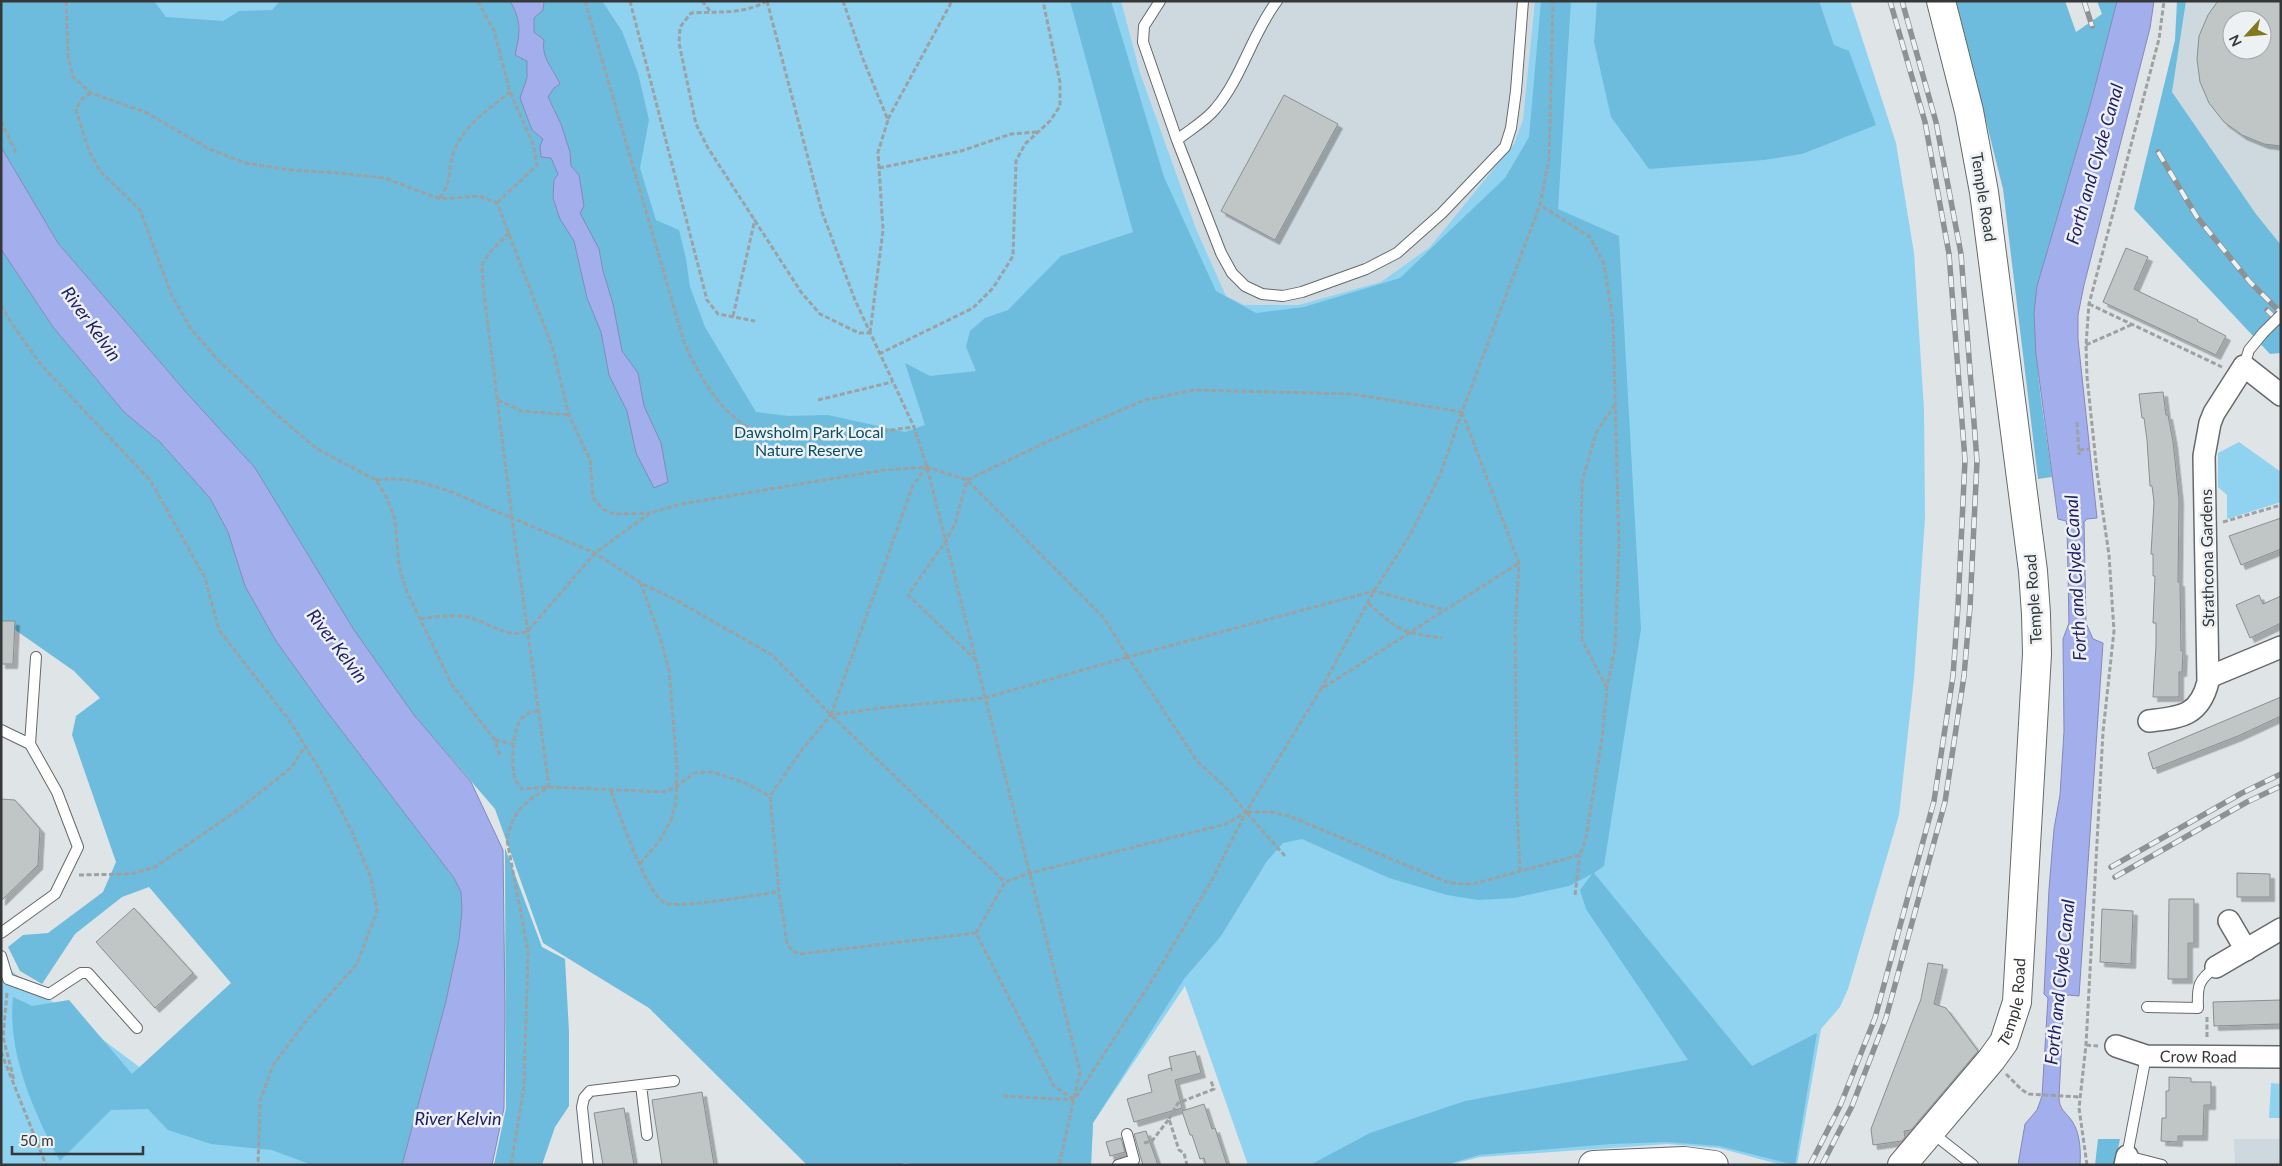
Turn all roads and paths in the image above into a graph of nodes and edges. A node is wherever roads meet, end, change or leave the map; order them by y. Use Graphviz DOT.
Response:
graph roads {
  1 [pos="66,1"];
  2 [pos="478,1"];
  3 [pos="585,1"];
  4 [pos="630,1"];
  5 [pos="702,1"];
  6 [pos="767,1"];
  7 [pos="843,1"];
  8 [pos="952,1"];
  9 [pos="1043,1"];
  10 [pos="1160,1"];
  11 [pos="1277,1"];
  12 [pos="1523,1"];
  13 [pos="1553,1"];
  14 [pos="1941,1"];
  15 [pos="2164,1"];
  16 [pos="711,12"];
  17 [pos="510,92"];
  18 [pos="91,93"];
  19 [pos="888,120"];
  20 [pos="1,121"];
  21 [pos="1037,132"];
  22 [pos="1177,140"];
  23 [pos="16,152"];
  24 [pos="879,168"];
  25 [pos="440,199"];
  26 [pos="497,203"];
  27 [pos="1540,205"];
  28 [pos="755,218"];
  29 [pos="509,234"];
  30 [pos="2089,304"];
  31 [pos="1,305"];
  32 [pos="2281,315"];
  33 [pos="733,316"];
  34 [pos="756,321"];
  35 [pos="2132,325"];
  36 [pos="870,334"];
  37 [pos="2086,345"];
  38 [pos="879,354"];
  39 [pos="2241,370"];
  40 [pos="892,382"];
  41 [pos="2281,395"];
  42 [pos="497,400"];
  43 [pos="818,400"];
  44 [pos="1614,405"];
  45 [pos="1462,412"];
  46 [pos="569,415"];
  47 [pos="2077,422"];
  48 [pos="914,427"];
  49 [pos="2090,449"];
  50 [pos="2079,450"];
  51 [pos="2079,455"];
  52 [pos="927,467"];
  53 [pos="376,480"];
  54 [pos="967,480"];
  55 [pos="2281,505"];
  56 [pos="650,512"];
  57 [pos="512,518"];
  58 [pos="2206,527"];
  59 [pos="945,542"];
  60 [pos="595,554"];
  61 [pos="1518,563"];
  62 [pos="641,583"];
  63 [pos="1374,592"];
  64 [pos="1368,604"];
  65 [pos="1445,610"];
  66 [pos="420,619"];
  67 [pos="527,632"];
  68 [pos="1408,633"];
  69 [pos="1442,638"];
  70 [pos="2281,647"];
  71 [pos="36,657"];
  72 [pos="1128,657"];
  73 [pos="976,660"];
  74 [pos="2209,677"];
  75 [pos="1607,688"];
  76 [pos="1321,689"];
  77 [pos="985,698"];
  78 [pos="538,710"];
  79 [pos="831,715"];
  80 [pos="2149,721"];
  81 [pos="1,730"];
  82 [pos="495,740"];
  83 [pos="30,744"];
  84 [pos="512,744"];
  85 [pos="305,746"];
  86 [pos="500,755"];
  87 [pos="549,787"];
  88 [pos="676,787"];
  89 [pos="611,791"];
  90 [pos="770,796"];
  91 [pos="1246,812"];
  92 [pos="1580,855"];
  93 [pos="1285,856"];
  94 [pos="640,864"];
  95 [pos="1520,871"];
  96 [pos="1030,873"];
  97 [pos="64,876"];
  98 [pos="1005,882"];
  99 [pos="779,892"];
  100 [pos="1575,895"];
  101 [pos="2230,921"];
  102 [pos="2281,929"];
  103 [pos="1,933"];
  104 [pos="976,933"];
  105 [pos="2246,950"];
  106 [pos="1,956"];
  107 [pos="2216,967"];
  108 [pos="8,979"];
  109 [pos="2147,1008"];
  110 [pos="2198,1008"];
  111 [pos="137,1028"];
  112 [pos="2116,1046"];
  113 [pos="1,1052"];
  114 [pos="2146,1056"];
  115 [pos="2207,1056"];
  116 [pos="2281,1057"];
  117 [pos="1991,1060"];
  118 [pos="674,1081"];
  119 [pos="1211,1081"];
  120 [pos="641,1085"];
  121 [pos="18,1093"];
  122 [pos="1003,1096"];
  123 [pos="2080,1097"];
  124 [pos="1075,1100"];
  125 [pos="1169,1119"];
  126 [pos="1931,1132"];
  127 [pos="1127,1134"];
  128 [pos="647,1135"];
  129 [pos="1152,1141"];
  130 [pos="2126,1160"];
  131 [pos="1646,1163"];
  132 [pos="46,1165"];
  133 [pos="258,1165"];
  134 [pos="511,1165"];
  135 [pos="588,1165"];
  136 [pos="1059,1165"];
  137 [pos="1118,1165"];
  138 [pos="1187,1165"];
  139 [pos="1593,1165"];
  140 [pos="1714,1165"];
  141 [pos="1902,1165"];
  142 [pos="1973,1165"];
  143 [pos="2087,1165"];
  144 [pos="2162,1165"];
  1 -- 18 [label="path"];
  2 -- 17 [label="path"];
  3 -- 48 [label="path"];
  4 -- 33 [label="path"];
  5 -- 16 [label="path"];
  6 -- 16 [label="path"];
  6 -- 36 [label="path"];
  7 -- 19 [label="path"];
  8 -- 19 [label="path"];
  9 -- 21 [label="path"];
  10 -- 22 [label="lane"];
  11 -- 22 [label="lane"];
  12 -- 22 [label="lane"];
  13 -- 27 [label="path"];
  14 -- 117 [label="street, Temple Road"];
  15 -- 30 [label="path"];
  16 -- 28 [label="path"];
  17 -- 25 [label="path"];
  17 -- 26 [label="path"];
  18 -- 25 [label="path"];
  18 -- 53 [label="path"];
  19 -- 24 [label="path"];
  20 -- 23 [label="path"];
  21 -- 24 [label="path"];
  21 -- 38 [label="path"];
  24 -- 36 [label="path"];
  25 -- 26 [label="path"];
  26 -- 29 [label="path"];
  27 -- 44 [label="path"];
  27 -- 45 [label="path"];
  28 -- 33 [label="path"];
  28 -- 36 [label="path"];
  29 -- 42 [label="path"];
  29 -- 46 [label="path"];
  30 -- 35 [label="path"];
  30 -- 37 [label="path"];
  31 -- 85 [label="path"];
  32 -- 39 [label="lane, bridge"];
  33 -- 34 [label="path"];
  35 -- 37 [label="path"];
  35 -- 39 [label="path"];
  36 -- 38 [label="path"];
  37 -- 123 [label="path"];
  38 -- 40 [label="path"];
  39 -- 41 [label="street"];
  39 -- 58 [label="street, Strathcona Gardens"];
  40 -- 43 [label="path"];
  40 -- 48 [label="path"];
  42 -- 46 [label="path"];
  42 -- 57 [label="path"];
  44 -- 75 [label="path"];
  44 -- 75 [label="path"];
  45 -- 54 [label="path"];
  45 -- 61 [label="path"];
  45 -- 63 [label="path"];
  46 -- 56 [label="path"];
  47 -- 50 [label="path"];
  48 -- 52 [label="path"];
  49 -- 50 [label="path"];
  50 -- 51 [label="path"];
  52 -- 54 [label="path"];
  52 -- 56 [label="path"];
  52 -- 59 [label="path"];
  52 -- 79 [label="path"];
  53 -- 57 [label="path"];
  53 -- 66 [label="path"];
  54 -- 59 [label="path"];
  54 -- 72 [label="path"];
  55 -- 58 [label="path"];
  56 -- 60 [label="path"];
  57 -- 60 [label="path"];
  57 -- 67 [label="path"];
  58 -- 74 [label="street, Strathcona Gardens"];
  59 -- 73 [label="path"];
  59 -- 73 [label="path"];
  60 -- 62 [label="path"];
  60 -- 67 [label="path"];
  61 -- 65 [label="path"];
  61 -- 95 [label="path"];
  62 -- 79 [label="path"];
  62 -- 88 [label="path"];
  63 -- 64 [label="path"];
  63 -- 65 [label="path"];
  63 -- 72 [label="path"];
  64 -- 68 [label="path"];
  64 -- 76 [label="path"];
  65 -- 68 [label="path"];
  66 -- 67 [label="path"];
  66 -- 82 [label="path"];
  67 -- 78 [label="path"];
  68 -- 69 [label="path"];
  68 -- 76 [label="path"];
  70 -- 74 [label="street"];
  71 -- 83 [label="lane"];
  72 -- 77 [label="path"];
  72 -- 91 [label="path"];
  73 -- 77 [label="path"];
  74 -- 80 [label="street, Strathcona Gardens"];
  75 -- 92 [label="path"];
  76 -- 91 [label="path"];
  77 -- 79 [label="path"];
  77 -- 96 [label="path"];
  78 -- 84 [label="path"];
  78 -- 87 [label="path"];
  79 -- 90 [label="path"];
  79 -- 98 [label="path"];
  81 -- 83 [label="lane"];
  82 -- 84 [label="path"];
  82 -- 86 [label="path"];
  83 -- 97 [label="lane"];
  84 -- 87 [label="path"];
  85 -- 97 [label="path"];
  85 -- 133 [label="path"];
  87 -- 89 [label="path"];
  87 -- 134 [label="path"];
  88 -- 89 [label="path"];
  88 -- 90 [label="path"];
  88 -- 94 [label="path"];
  89 -- 94 [label="path"];
  90 -- 99 [label="path"];
  91 -- 93 [label="path"];
  91 -- 95 [label="path"];
  91 -- 96 [label="path"];
  91 -- 124 [label="path"];
  92 -- 95 [label="path"];
  92 -- 100 [label="path"];
  94 -- 99 [label="path"];
  96 -- 98 [label="path"];
  96 -- 124 [label="path"];
  97 -- 103 [label="lane"];
  98 -- 104 [label="path"];
  99 -- 104 [label="path"];
  101 -- 105 [label="street"];
  102 -- 105 [label="street"];
  104 -- 124 [label="path"];
  105 -- 107 [label="street"];
  106 -- 108 [label="lane"];
  107 -- 110 [label="lane"];
  108 -- 111 [label="lane"];
  108 -- 121 [label="path"];
  109 -- 110 [label="lane"];
  110 -- 115 [label="path"];
  112 -- 114 [label="street, Crow Road"];
  113 -- 121 [label="path"];
  114 -- 115 [label="street, Crow Road"];
  114 -- 130 [label="lane"];
  115 -- 116 [label="street, Crow Road"];
  117 -- 123 [label="path"];
  117 -- 126 [label="street, Temple Road"];
  118 -- 120 [label="lane"];
  119 -- 125 [label="path"];
  120 -- 128 [label="lane"];
  120 -- 135 [label="lane"];
  121 -- 132 [label="path"];
  122 -- 124 [label="path"];
  123 -- 143 [label="path"];
  124 -- 136 [label="path"];
  125 -- 129 [label="path"];
  125 -- 138 [label="path"];
  126 -- 141 [label="street, Temple Road"];
  126 -- 142 [label="lane"];
  127 -- 137 [label="lane"];
  130 -- 144 [label="lane"];
  131 -- 139 [label="street"];
  131 -- 140 [label="street"];
}
